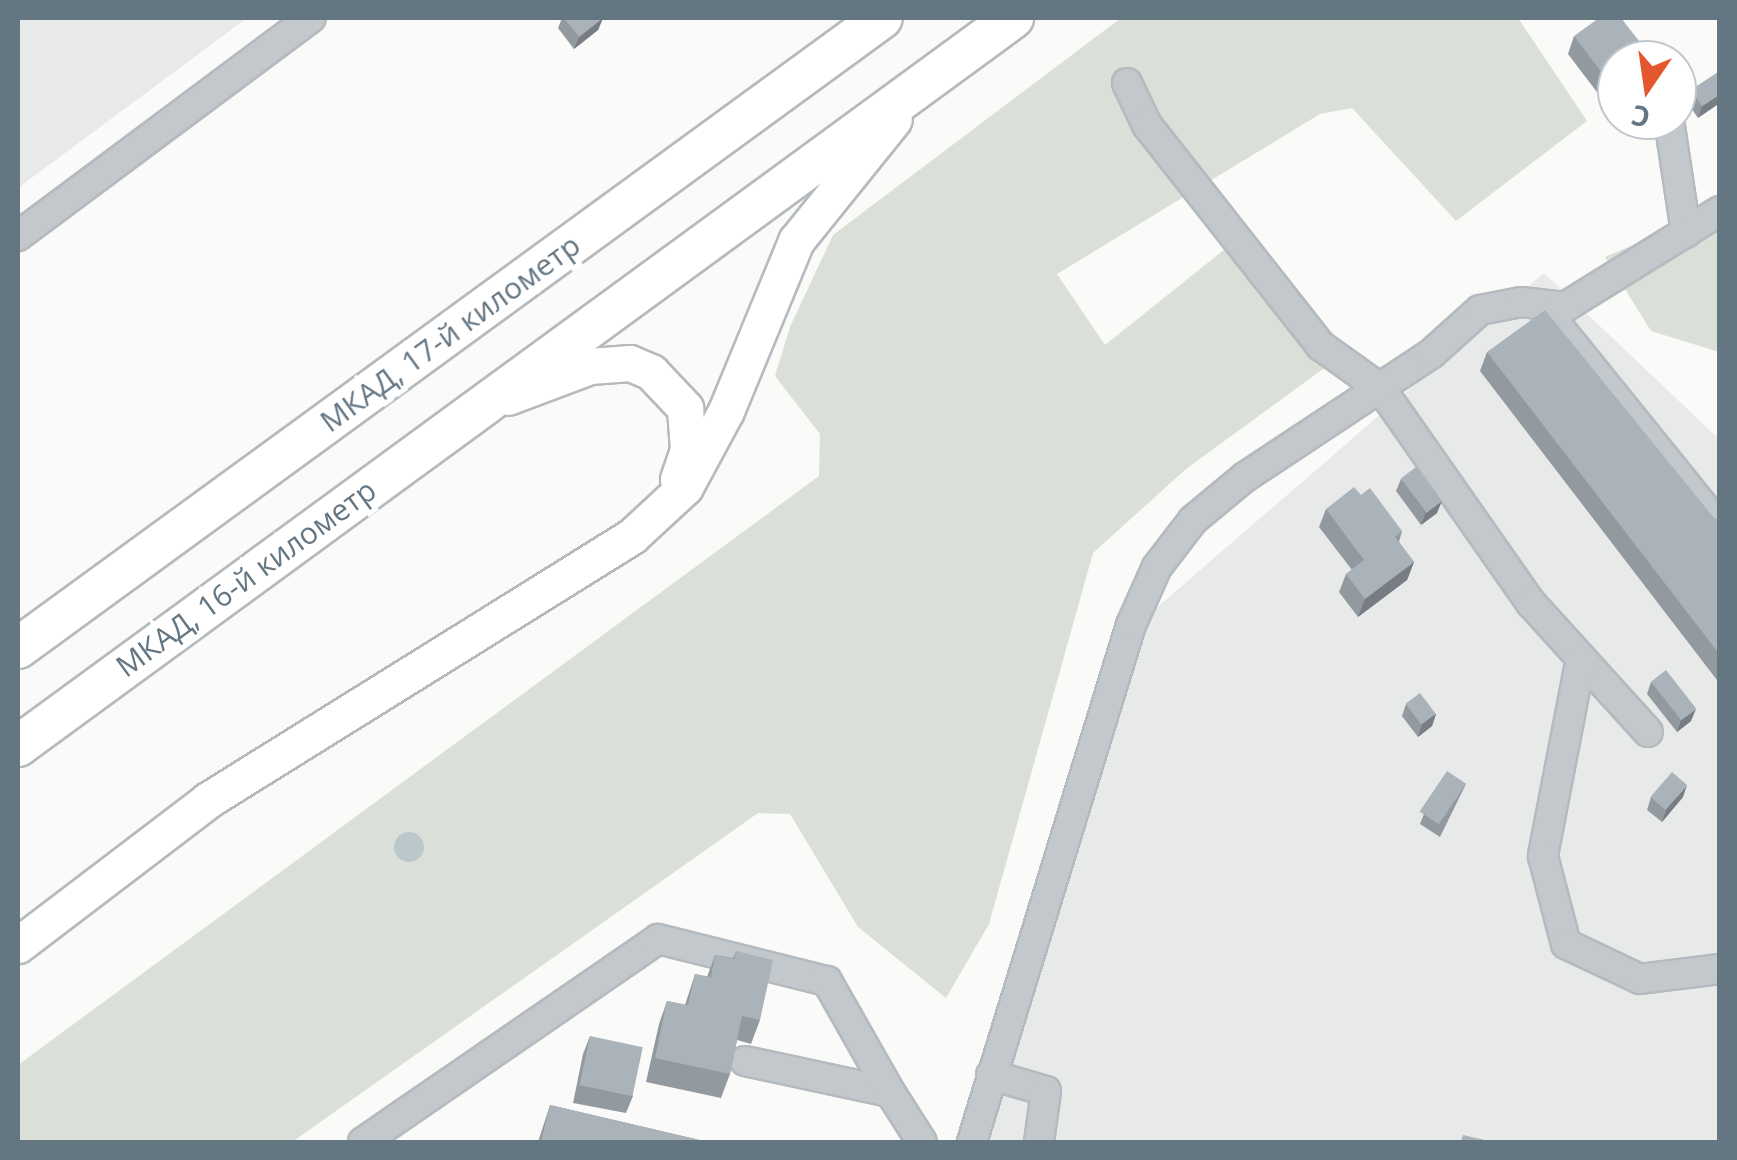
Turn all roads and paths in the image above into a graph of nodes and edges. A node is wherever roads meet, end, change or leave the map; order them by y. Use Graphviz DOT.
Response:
graph roads {
  1 [pos="310,18"];
  2 [pos="882,18"];
  3 [pos="1013,18"];
  4 [pos="940,72"];
  5 [pos="1127,83"];
  6 [pos="1672,140"];
  7 [pos="1720,211"];
  8 [pos="1686,232"];
  9 [pos="18,236"];
  10 [pos="1544,309"];
  11 [pos="1382,389"];
  12 [pos="475,411"];
  13 [pos="663,508"];
  14 [pos="1720,527"];
  15 [pos="18,648"];
  16 [pos="1581,658"];
  17 [pos="1648,732"];
  18 [pos="18,746"];
  19 [pos="18,945"];
  20 [pos="1720,968"];
  21 [pos="744,1061"];
  22 [pos="991,1075"];
  23 [pos="890,1092"];
  24 [pos="362,1142"];
  25 [pos="922,1142"];
  26 [pos="972,1142"];
  27 [pos="1039,1142"];
  1 -- 9 [label="street"];
  2 -- 15 [label="highway, МКАД, 17-й километр"];
  3 -- 4 [label="highway"];
  4 -- 12 [label="highway"];
  4 -- 13 [label="main road"];
  5 -- 11 [label="street"];
  6 -- 8 [label="street"];
  7 -- 8 [label="street"];
  8 -- 10 [label="street"];
  10 -- 11 [label="street"];
  10 -- 14 [label="street"];
  11 -- 16 [label="street"];
  11 -- 22 [label="street"];
  12 -- 13 [label="main road"];
  12 -- 18 [label="highway, МКАД, 16-й километр"];
  13 -- 19 [label="main road"];
  16 -- 17 [label="street"];
  16 -- 20 [label="street"];
  21 -- 23 [label="street"];
  22 -- 26 [label="street"];
  22 -- 27 [label="street"];
  23 -- 24 [label="street"];
  23 -- 25 [label="street"];
}
